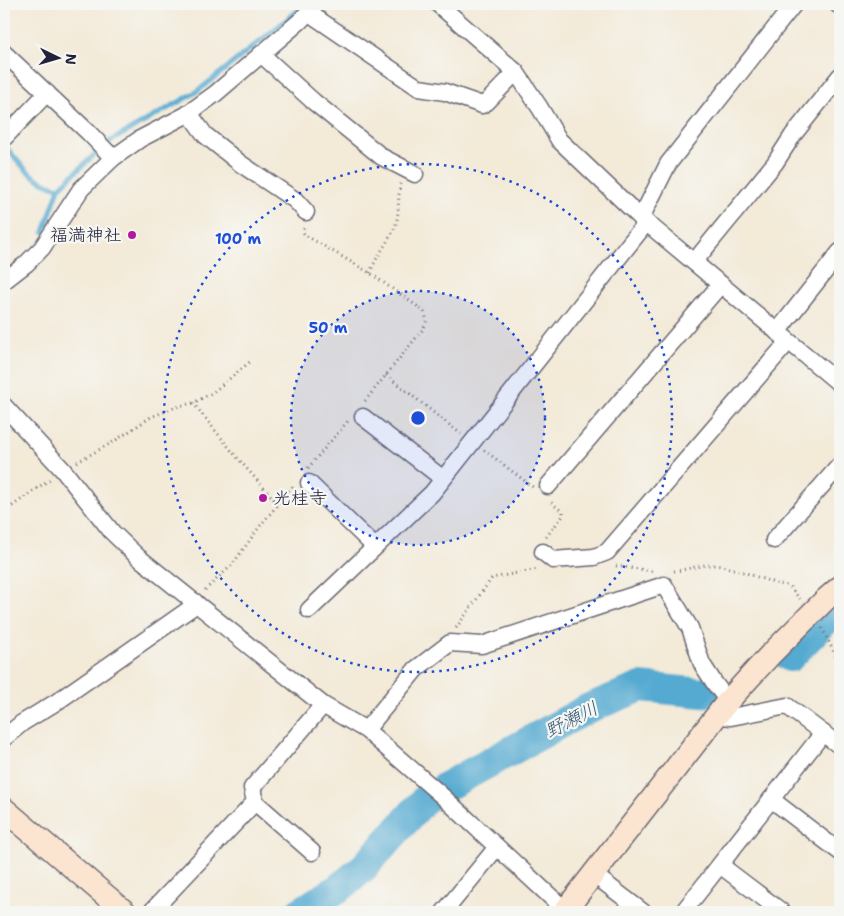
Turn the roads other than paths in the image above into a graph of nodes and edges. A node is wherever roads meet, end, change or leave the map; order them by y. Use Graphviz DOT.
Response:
graph roads {
  1 [pos="438,4"];
  2 [pos="794,4"];
  3 [pos="313,8"];
  4 [pos="4,53"];
  5 [pos="261,54"];
  6 [pos="516,72"];
  7 [pos="840,76"];
  8 [pos="47,93"];
  9 [pos="189,113"];
  10 [pos="4,138"];
  11 [pos="107,152"];
  12 [pos="412,172"];
  13 [pos="306,212"];
  14 [pos="644,221"];
  15 [pos="840,252"];
  16 [pos="694,262"];
  17 [pos="4,281"];
  18 [pos="721,284"];
  19 [pos="782,337"];
  20 [pos="840,384"];
  21 [pos="4,406"];
  22 [pos="359,413"];
  23 [pos="840,465"];
  24 [pos="442,478"];
  25 [pos="304,479"];
  26 [pos="543,492"];
  27 [pos="774,540"];
  28 [pos="374,546"];
  29 [pos="548,556"];
  30 [pos="840,587"];
  31 [pos="195,602"];
  32 [pos="309,610"];
  33 [pos="323,705"];
  34 [pos="722,708"];
  35 [pos="366,730"];
  36 [pos="823,733"];
  37 [pos="4,738"];
  38 [pos="840,746"];
  39 [pos="771,799"];
  40 [pos="255,802"];
  41 [pos="4,809"];
  42 [pos="497,847"];
  43 [pos="312,852"];
  44 [pos="840,852"];
  45 [pos="720,865"];
  46 [pos="593,874"];
  47 [pos="564,911"];
  48 [pos="125,912"];
  49 [pos="151,912"];
  50 [pos="444,912"];
  51 [pos="643,912"];
  52 [pos="683,912"];
  53 [pos="782,912"];
  1 -- 6 [label="street"];
  2 -- 14 [label="street"];
  3 -- 5 [label="street"];
  3 -- 6 [label="street"];
  4 -- 8 [label="street"];
  5 -- 9 [label="street"];
  5 -- 12 [label="street"];
  6 -- 14 [label="street"];
  7 -- 16 [label="street"];
  8 -- 10 [label="street"];
  8 -- 11 [label="street"];
  9 -- 11 [label="street"];
  9 -- 13 [label="street"];
  11 -- 17 [label="street"];
  14 -- 16 [label="street"];
  14 -- 24 [label="street"];
  15 -- 19 [label="street"];
  16 -- 18 [label="street"];
  18 -- 19 [label="street"];
  18 -- 26 [label="street"];
  19 -- 20 [label="street"];
  19 -- 29 [label="street"];
  21 -- 31 [label="street"];
  22 -- 24 [label="street"];
  23 -- 27 [label="street"];
  24 -- 28 [label="street"];
  25 -- 28 [label="street"];
  28 -- 32 [label="street"];
  30 -- 34 [label="street"];
  31 -- 33 [label="street"];
  31 -- 37 [label="street"];
  33 -- 35 [label="street"];
  33 -- 40 [label="street"];
  34 -- 35 [label="street"];
  34 -- 36 [label="street"];
  34 -- 46 [label="street"];
  35 -- 42 [label="street"];
  36 -- 38 [label="street"];
  36 -- 39 [label="street"];
  39 -- 44 [label="street"];
  39 -- 45 [label="street"];
  40 -- 43 [label="street"];
  40 -- 49 [label="street"];
  41 -- 48 [label="street"];
  42 -- 47 [label="street"];
  42 -- 50 [label="street"];
  45 -- 52 [label="street"];
  45 -- 53 [label="street"];
  46 -- 47 [label="street"];
  46 -- 51 [label="street"];
}
